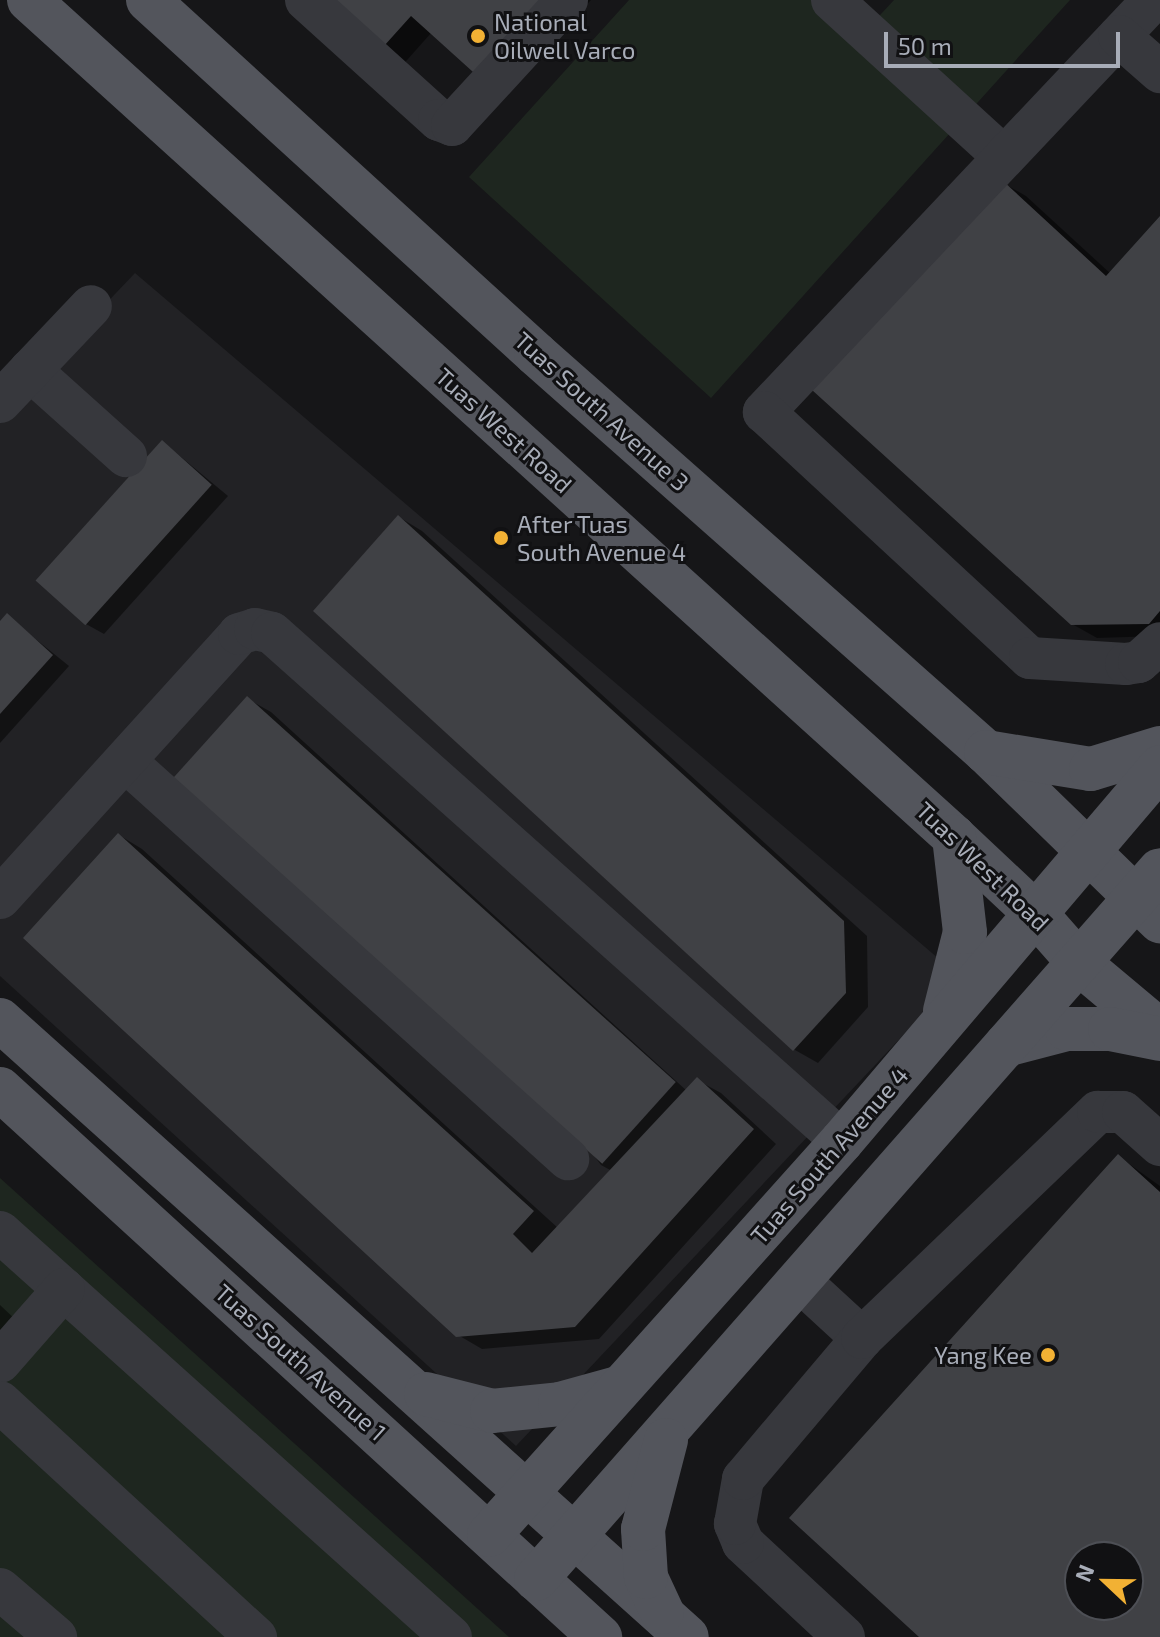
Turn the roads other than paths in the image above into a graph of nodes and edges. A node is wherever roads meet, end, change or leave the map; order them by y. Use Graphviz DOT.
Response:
graph roads {
  1 [pos="29,0"];
  2 [pos="148,0"];
  3 [pos="306,0"];
  4 [pos="567,0"];
  5 [pos="832,0"];
  6 [pos="1153,0"];
  7 [pos="1119,36"];
  8 [pos="1160,72"];
  9 [pos="1004,157"];
  10 [pos="91,306"];
  11 [pos="30,370"];
  12 [pos="0,402"];
  13 [pos="126,456"];
  14 [pos="1160,643"];
  15 [pos="1160,748"];
  16 [pos="986,752"];
  17 [pos="125,761"];
  18 [pos="1160,767"];
  19 [pos="954,837"];
  20 [pos="1091,850"];
  21 [pos="1,896"];
  22 [pos="1151,897"];
  23 [pos="1036,914"];
  24 [pos="1079,963"];
  25 [pos="0,1020"];
  26 [pos="939,1029"];
  27 [pos="1160,1031"];
  28 [pos="1160,1039"];
  29 [pos="1006,1045"];
  30 [pos="0,1089"];
  31 [pos="842,1141"];
  32 [pos="1160,1145"];
  33 [pos="568,1159"];
  34 [pos="0,1232"];
  35 [pos="801,1282"];
  36 [pos="64,1289"];
  37 [pos="862,1338"];
  38 [pos="0,1362"];
  39 [pos="618,1388"];
  40 [pos="419,1392"];
  41 [pos="0,1402"];
  42 [pos="669,1430"];
  43 [pos="529,1492"];
  44 [pos="489,1535"];
  45 [pos="574,1535"];
  46 [pos="536,1579"];
  47 [pos="0,1589"];
  48 [pos="676,1626"];
  49 [pos="436,1632"];
  50 [pos="56,1637"];
  51 [pos="256,1637"];
  52 [pos="600,1637"];
  53 [pos="844,1637"];
  1 -- 19 [label="main road, Tuas West Road"];
  2 -- 16 [label="main road, Tuas South Avenue 3"];
  3 -- 4 [label="lane"];
  5 -- 9 [label="lane"];
  6 -- 7 [label="lane"];
  7 -- 8 [label="lane"];
  7 -- 9 [label="lane"];
  9 -- 14 [label="lane"];
  10 -- 11 [label="lane"];
  11 -- 12 [label="lane"];
  11 -- 13 [label="lane"];
  15 -- 16 [label="main road"];
  16 -- 20 [label="main road, Tuas South Avenue 3"];
  17 -- 21 [label="lane"];
  17 -- 31 [label="lane"];
  17 -- 33 [label="lane"];
  18 -- 20 [label="main road, Tuas South Avenue 4"];
  19 -- 23 [label="main road, Tuas West Road"];
  19 -- 26 [label="main road"];
  20 -- 22 [label="main road, Tuas South Avenue 3"];
  20 -- 23 [label="main road, Tuas South Avenue 4"];
  22 -- 24 [label="main road"];
  23 -- 24 [label="main road, Tuas West Road"];
  23 -- 26 [label="main road, Tuas South Avenue 4"];
  24 -- 27 [label="main road"];
  24 -- 29 [label="main road"];
  25 -- 40 [label="main road"];
  26 -- 31 [label="main road, Tuas South Avenue 4"];
  28 -- 29 [label="main road"];
  29 -- 35 [label="main road"];
  30 -- 44 [label="main road, Tuas South Avenue 1"];
  31 -- 39 [label="main road, Tuas South Avenue 4"];
  32 -- 37 [label="lane"];
  34 -- 36 [label="lane"];
  35 -- 37 [label="lane"];
  35 -- 42 [label="main road"];
  36 -- 38 [label="lane"];
  36 -- 49 [label="lane"];
  37 -- 53 [label="lane"];
  39 -- 40 [label="main road"];
  39 -- 43 [label="main road, Tuas South Avenue 4"];
  40 -- 43 [label="main road"];
  41 -- 51 [label="lane"];
  42 -- 45 [label="main road"];
  42 -- 48 [label="main road"];
  43 -- 44 [label="main road, Tuas South Avenue 4"];
  43 -- 45 [label="main road"];
  44 -- 46 [label="main road, Tuas South Avenue 1"];
  45 -- 46 [label="main road"];
  45 -- 48 [label="main road"];
  46 -- 52 [label="main road, Tuas South Avenue 1"];
  47 -- 50 [label="lane"];
}
